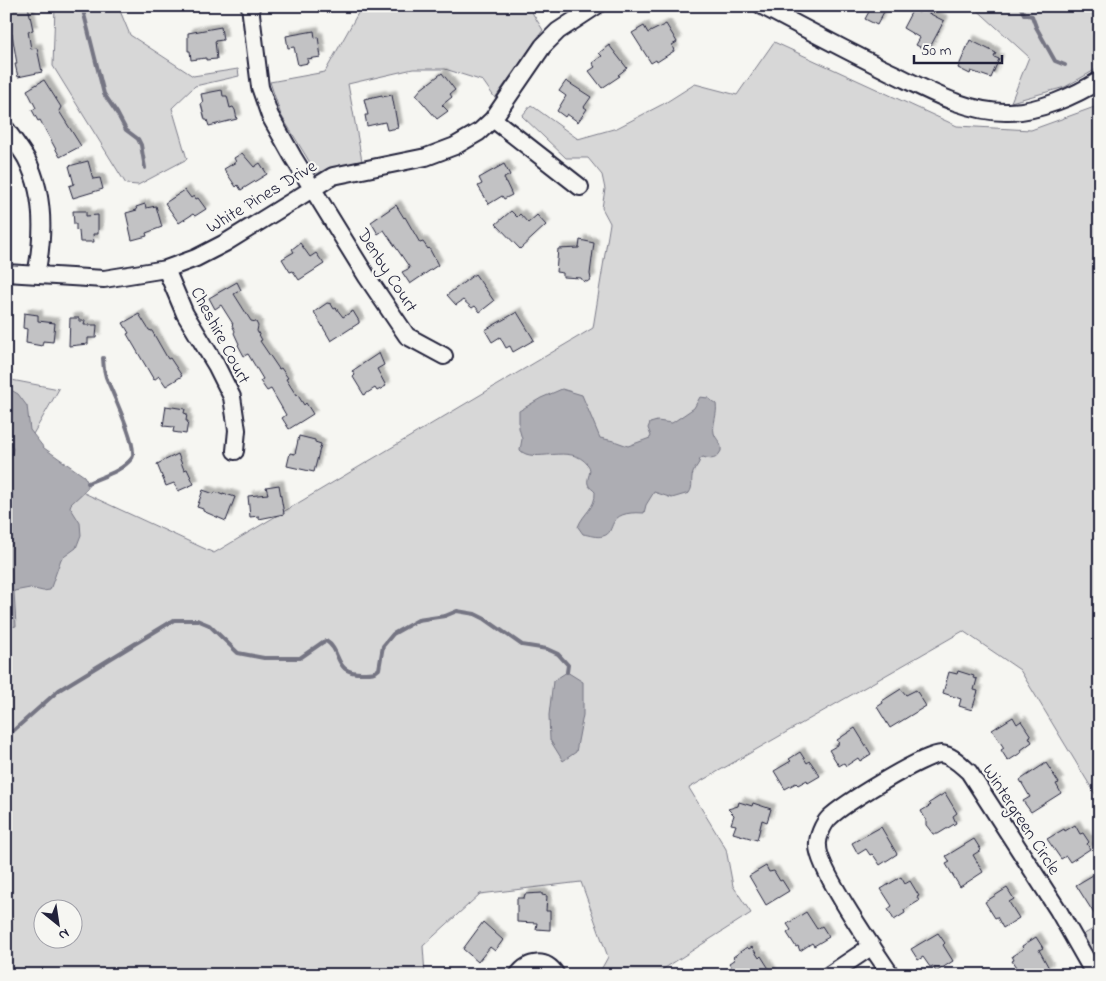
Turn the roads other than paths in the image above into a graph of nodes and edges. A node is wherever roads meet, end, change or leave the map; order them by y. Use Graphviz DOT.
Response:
graph roads {
  1 [pos="250,6"];
  2 [pos="596,6"];
  3 [pos="762,6"];
  4 [pos="1100,80"];
  5 [pos="494,119"];
  6 [pos="6,129"];
  7 [pos="580,187"];
  8 [pos="313,189"];
  9 [pos="166,269"];
  10 [pos="6,273"];
  11 [pos="36,275"];
  12 [pos="444,356"];
  13 [pos="234,451"];
  14 [pos="872,946"];
  15 [pos="518,975"];
  16 [pos="556,975"];
  17 [pos="829,975"];
  18 [pos="891,975"];
  19 [pos="1095,975"];
  1 -- 8 [label="street, Denby Court"];
  2 -- 5 [label="street, White Pines Drive"];
  3 -- 4 [label="street"];
  5 -- 7 [label="street"];
  5 -- 8 [label="street, White Pines Drive"];
  6 -- 11 [label="street"];
  8 -- 9 [label="street, White Pines Drive"];
  8 -- 12 [label="street, Denby Court"];
  9 -- 11 [label="street, White Pines Drive"];
  9 -- 13 [label="street, Cheshire Court"];
  10 -- 11 [label="street, White Pines Drive"];
  14 -- 17 [label="street"];
  14 -- 18 [label="street, Wintergreen Circle"];
  14 -- 19 [label="street, Wintergreen Circle"];
  15 -- 16 [label="street"];
}
